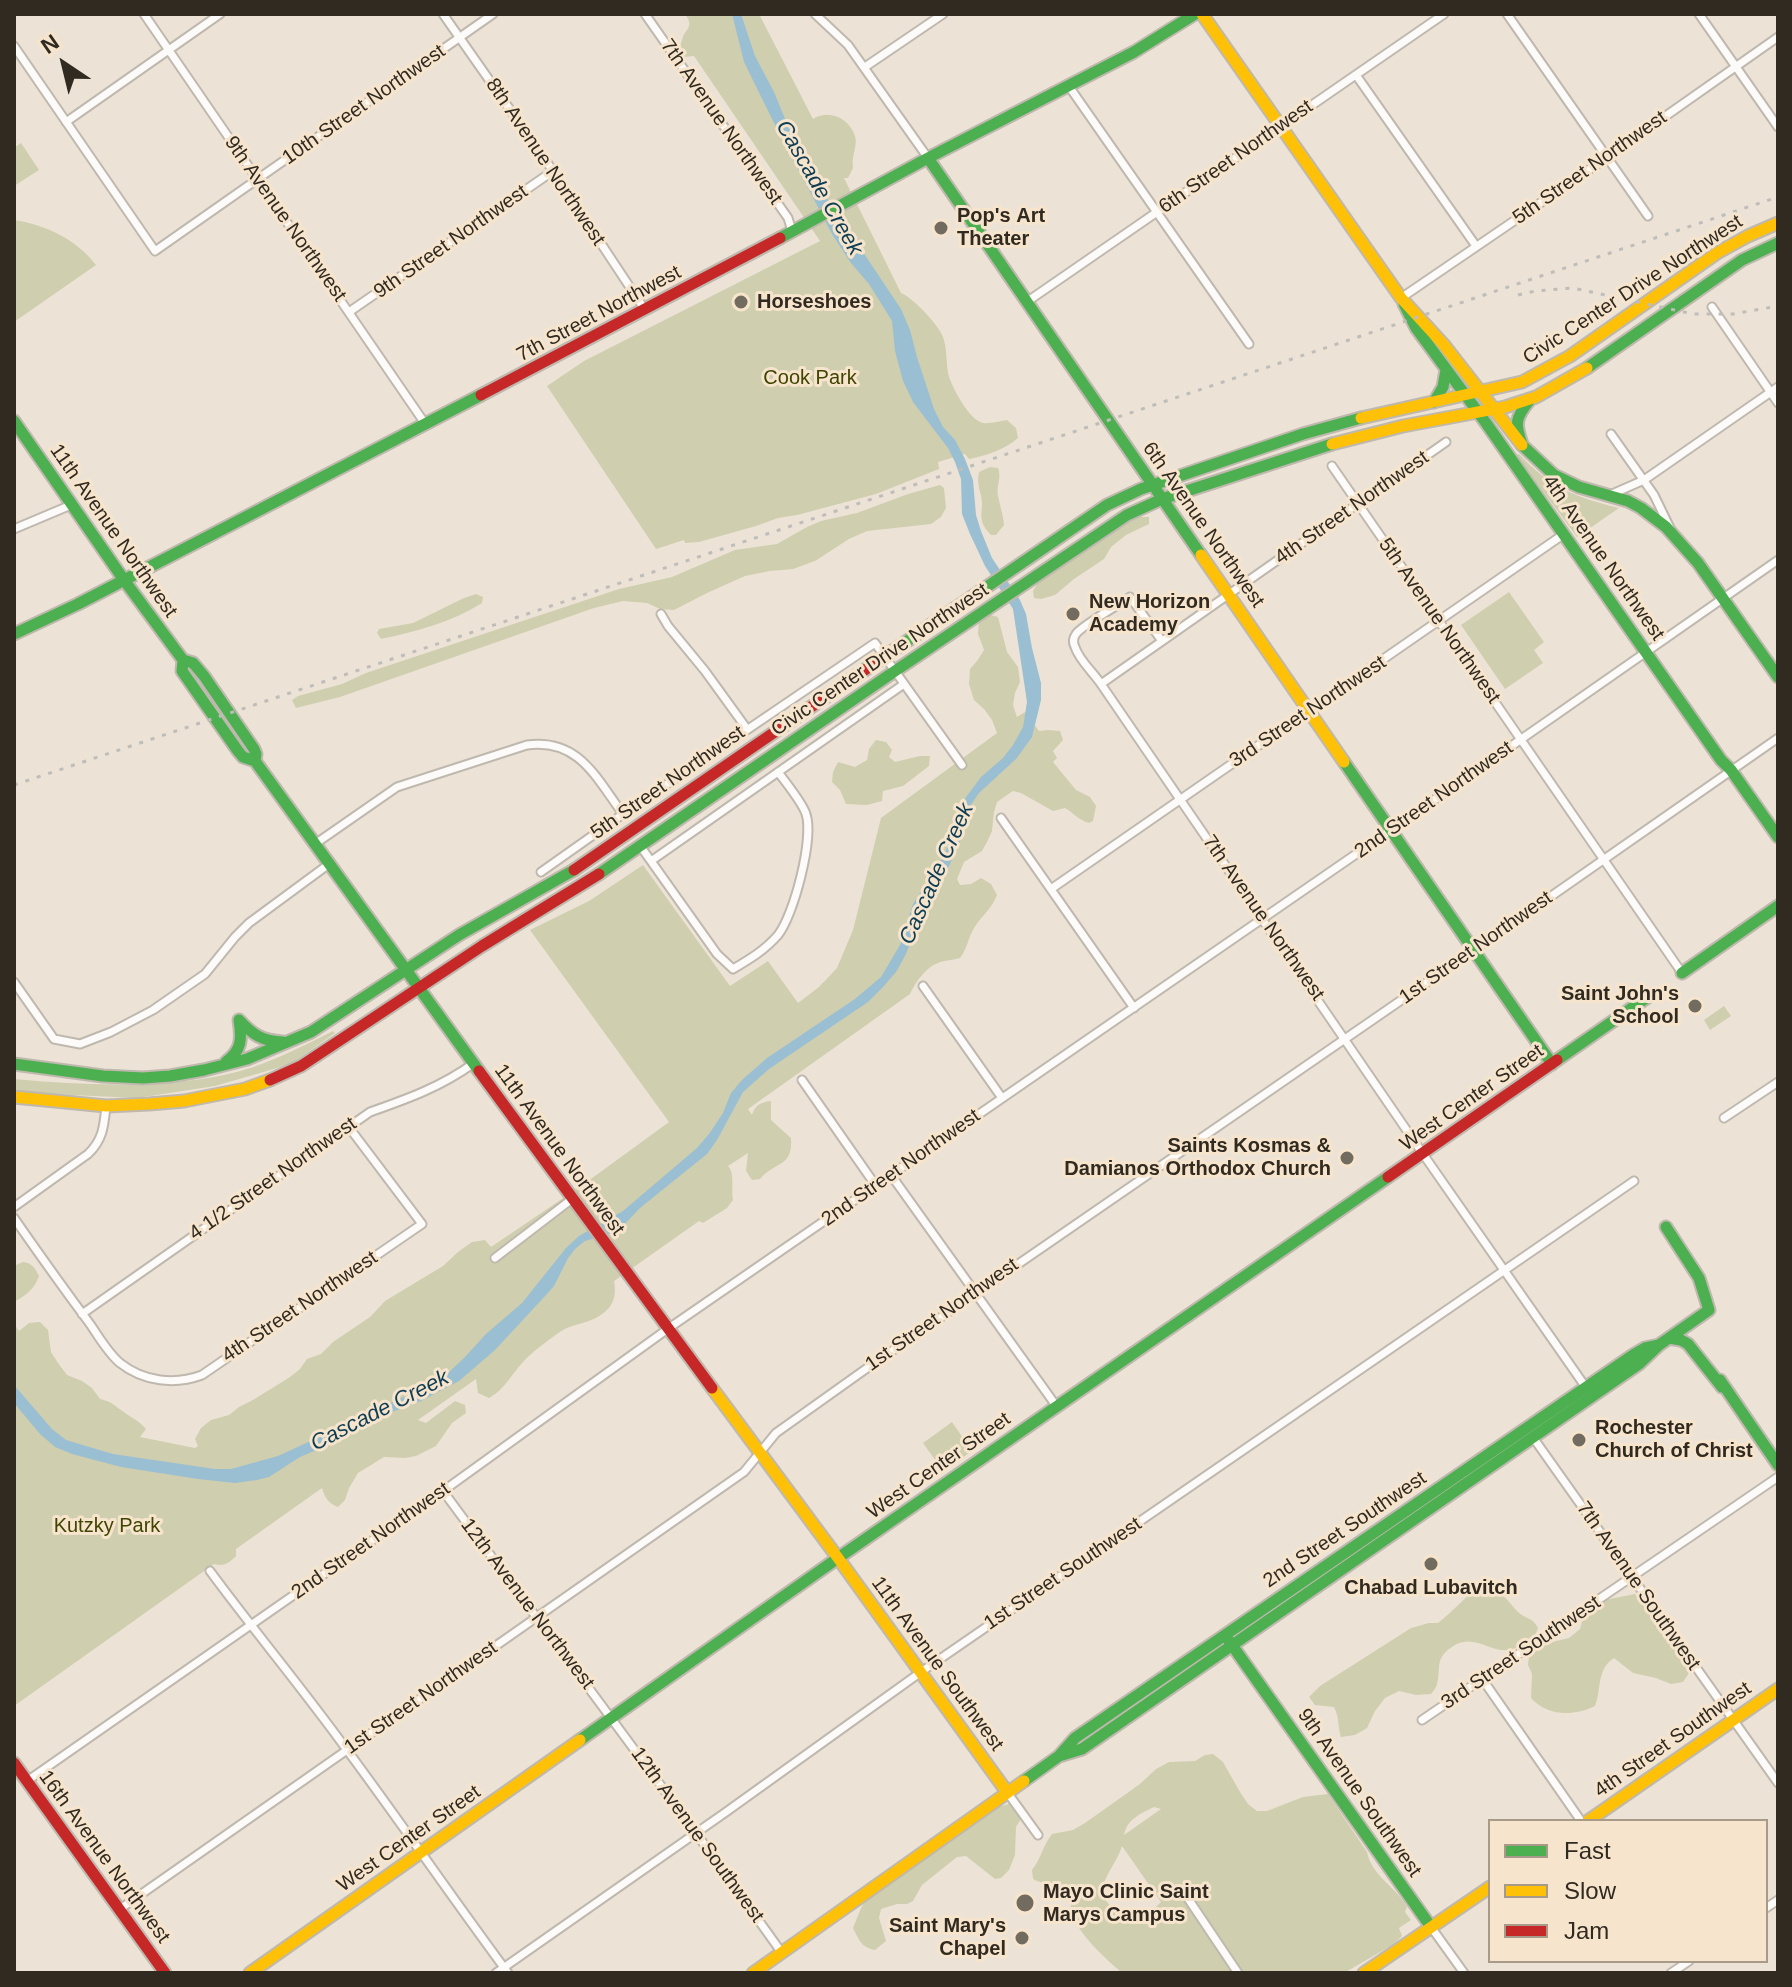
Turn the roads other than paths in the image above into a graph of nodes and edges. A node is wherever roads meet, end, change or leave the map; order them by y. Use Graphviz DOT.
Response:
graph roads {
  1 [pos="144,14"];
  2 [pos="220,14"];
  3 [pos="443,14"];
  4 [pos="493,14"];
  5 [pos="645,14"];
  6 [pos="815,14"];
  7 [pos="943,14"];
  8 [pos="1195,14"];
  9 [pos="1202,14"];
  10 [pos="1444,14"];
  11 [pos="1507,14"];
  12 [pos="1699,14"];
  13 [pos="1778,37"];
  14 [pos="460,38"];
  15 [pos="14,46"];
  16 [pos="168,50"];
  17 [pos="865,67"];
  18 [pos="1736,67"];
  19 [pos="1356,75"];
  20 [pos="1068,85"];
  21 [pos="66,122"];
  22 [pos="1282,126"];
  23 [pos="1778,127"];
  24 [pos="1606,157"];
  25 [pos="928,158"];
  26 [pos="553,171"];
  27 [pos="257,180"];
  28 [pos="1156,212"];
  29 [pos="1648,216"];
  30 [pos="1778,223"];
  31 [pos="792,231"];
  32 [pos="1778,243"];
  33 [pos="1476,246"];
  34 [pos="1401,298"];
  35 [pos="1028,301"];
  36 [pos="1712,307"];
  37 [pos="645,310"];
  38 [pos="349,312"];
  39 [pos="1249,344"];
  40 [pos="1446,369"];
  41 [pos="1778,387"];
  42 [pos="1770,392"];
  43 [pos="1482,393"];
  44 [pos="1466,396"];
  45 [pos="1530,399"];
  46 [pos="1434,402"];
  47 [pos="1778,403"];
  48 [pos="1493,409"];
  49 [pos="1478,412"];
  50 [pos="14,421"];
  51 [pos="426,425"];
  52 [pos="1611,434"];
  53 [pos="1446,442"];
  54 [pos="1522,444"];
  55 [pos="1332,466"];
  56 [pos="1644,480"];
  57 [pos="1153,485"];
  58 [pos="1610,495"];
  59 [pos="1162,499"];
  60 [pos="1358,504"];
  61 [pos="71,505"];
  62 [pos="14,529"];
  63 [pos="1671,530"];
  64 [pos="1564,534"];
  65 [pos="1778,560"];
  66 [pos="124,580"];
  67 [pos="1229,595"];
  68 [pos="1723,599"];
  69 [pos="661,614"];
  70 [pos="1440,622"];
  71 [pos="14,634"];
  72 [pos="1162,641"];
  73 [pos="1647,652"];
  74 [pos="885,656"];
  75 [pos="895,671"];
  76 [pos="1778,677"];
  77 [pos="904,684"];
  78 [pos="1101,684"];
  79 [pos="1310,711"];
  80 [pos="747,729"];
  81 [pos="1778,738"];
  82 [pos="1521,739"];
  83 [pos="962,765"];
  84 [pos="1731,770"];
  85 [pos="778,772"];
  86 [pos="1181,799"];
  87 [pos="623,814"];
  88 [pos="1001,818"];
  89 [pos="1391,830"];
  90 [pos="1778,837"];
  91 [pos="315,844"];
  92 [pos="641,847"];
  93 [pos="1603,859"];
  94 [pos="651,861"];
  95 [pos="329,864"];
  96 [pos="541,872"];
  97 [pos="1051,889"];
  98 [pos="1778,906"];
  99 [pos="1263,918"];
  100 [pos="1474,950"];
  101 [pos="406,970"];
  102 [pos="1682,973"];
  103 [pos="14,982"];
  104 [pos="419,986"];
  105 [pos="923,986"];
  106 [pos="1652,994"];
  107 [pos="14,998"];
  108 [pos="27,1003"];
  109 [pos="1134,1008"];
  110 [pos="1345,1038"];
  111 [pos="290,1042"];
  112 [pos="474,1063"];
  113 [pos="14,1064"];
  114 [pos="1552,1064"];
  115 [pos="221,1066"];
  116 [pos="802,1080"];
  117 [pos="1778,1082"];
  118 [pos="14,1097"];
  119 [pos="1002,1098"];
  120 [pos="106,1106"];
  121 [pos="1724,1118"];
  122 [pos="348,1126"];
  123 [pos="1423,1154"];
  124 [pos="891,1175"];
  125 [pos="1634,1181"];
  126 [pos="876,1186"];
  127 [pos="572,1199"];
  128 [pos="14,1207"];
  129 [pos="14,1218"];
  130 [pos="1666,1227"];
  131 [pos="495,1258"];
  132 [pos="1504,1272"];
  133 [pos="975,1292"];
  134 [pos="82,1314"];
  135 [pos="669,1328"];
  136 [pos="1664,1341"];
  137 [pos="1589,1392"];
  138 [pos="1057,1407"];
  139 [pos="1530,1433"];
  140 [pos="760,1452"];
  141 [pos="1778,1465"];
  142 [pos="1778,1477"];
  143 [pos="443,1491"];
  144 [pos="838,1558"];
  145 [pos="210,1571"];
  146 [pos="1632,1577"];
  147 [pos="536,1617"];
  148 [pos="250,1625"];
  149 [pos="1224,1635"];
  150 [pos="1232,1645"];
  151 [pos="921,1672"];
  152 [pos="1483,1680"];
  153 [pos="1778,1689"];
  154 [pos="611,1718"];
  155 [pos="1422,1720"];
  156 [pos="1732,1720"];
  157 [pos="347,1750"];
  158 [pos="1059,1756"];
  159 [pos="14,1763"];
  160 [pos="27,1781"];
  161 [pos="1778,1783"];
  162 [pos="1007,1792"];
  163 [pos="1580,1819"];
  164 [pos="1591,1819"];
  165 [pos="696,1833"];
  166 [pos="1038,1835"];
  167 [pos="420,1853"];
  168 [pos="1488,1888"];
  169 [pos="1185,1894"];
  170 [pos="120,1909"];
  171 [pos="1431,1927"];
  172 [pos="782,1953"];
  173 [pos="506,1970"];
  174 [pos="165,1973"];
  175 [pos="250,1973"];
  176 [pos="496,1973"];
  177 [pos="753,1973"];
  178 [pos="1238,1973"];
  179 [pos="1364,1973"];
  180 [pos="1464,1973"];
  1 -- 16 [label="street, 9th Avenue Northwest"];
  2 -- 16 [label="street"];
  3 -- 14 [label="street, 8th Avenue Northwest"];
  4 -- 14 [label="street, 10th Street Northwest"];
  5 -- 31 [label="street, 7th Avenue Northwest"];
  6 -- 17 [label="street, 6th Avenue Northwest"];
  7 -- 17 [label="street"];
  8 -- 20 [label="main road, 7th Street Northwest"];
  9 -- 22 [label="main road, 4th Avenue Northwest"];
  10 -- 19 [label="street, 6th Street Northwest"];
  11 -- 24 [label="street"];
  12 -- 18 [label="street"];
  13 -- 18 [label="street, 5th Street Northwest"];
  14 -- 26 [label="street, 8th Avenue Northwest"];
  14 -- 27 [label="street, 10th Street Northwest"];
  15 -- 21 [label="street"];
  16 -- 21 [label="street"];
  16 -- 27 [label="street, 9th Avenue Northwest"];
  17 -- 25 [label="street, 6th Avenue Northwest"];
  18 -- 23 [label="street"];
  18 -- 24 [label="street, 5th Street Northwest"];
  19 -- 22 [label="street, 6th Street Northwest"];
  19 -- 33 [label="street"];
  20 -- 25 [label="main road, 7th Street Northwest"];
  20 -- 28 [label="street"];
  21 -- 27 [label="street, 10th Street Northwest"];
  22 -- 28 [label="street, 6th Street Northwest"];
  22 -- 34 [label="main road, 4th Avenue Northwest"];
  24 -- 29 [label="street"];
  24 -- 33 [label="street, 5th Street Northwest"];
  25 -- 31 [label="main road, 7th Street Northwest"];
  25 -- 35 [label="main road, 6th Avenue Northwest"];
  26 -- 37 [label="street, 8th Avenue Northwest"];
  26 -- 38 [label="street, 9th Street Northwest"];
  27 -- 38 [label="street, 9th Avenue Northwest"];
  28 -- 35 [label="street, 6th Street Northwest"];
  28 -- 39 [label="street"];
  30 -- 43 [label="main road, Civic Center Drive Northwest"];
  31 -- 37 [label="main road, 7th Street Northwest"];
  32 -- 45 [label="main road, Civic Center Drive Northwest"];
  33 -- 34 [label="street, 5th Street Northwest"];
  34 -- 40 [label="main road, 4th Avenue Northwest"];
  34 -- 43 [label="main road, 4th Avenue Northwest"];
  35 -- 57 [label="main road, 6th Avenue Northwest"];
  36 -- 42 [label="street"];
  37 -- 51 [label="main road, 7th Street Northwest"];
  38 -- 51 [label="street, 9th Avenue Northwest"];
  40 -- 44 [label="main road, 4th Avenue Northwest"];
  40 -- 46 [label="main road"];
  41 -- 42 [label="street"];
  42 -- 47 [label="street"];
  42 -- 56 [label="street"];
  43 -- 44 [label="main road, Civic Center Drive Northwest"];
  43 -- 48 [label="main road, 4th Avenue Northwest"];
  44 -- 46 [label="main road, Civic Center Drive Northwest"];
  44 -- 49 [label="main road, 4th Avenue Northwest"];
  45 -- 48 [label="main road, Civic Center Drive Northwest"];
  45 -- 54 [label="main road"];
  46 -- 57 [label="main road, Civic Center Drive Northwest"];
  48 -- 49 [label="main road, Civic Center Drive Northwest"];
  48 -- 54 [label="main road, 4th Avenue Northwest"];
  49 -- 59 [label="main road, Civic Center Drive Northwest"];
  49 -- 64 [label="main road, 4th Avenue Northwest"];
  50 -- 61 [label="main road, 11th Avenue Northwest"];
  51 -- 66 [label="main road, 7th Street Northwest"];
  52 -- 56 [label="street"];
  53 -- 60 [label="street, 4th Street Northwest"];
  54 -- 58 [label="main road, 4th Avenue Northwest"];
  55 -- 60 [label="street, 5th Avenue Northwest"];
  56 -- 58 [label="street"];
  56 -- 63 [label="street"];
  57 -- 59 [label="main road, 6th Avenue Northwest"];
  57 -- 74 [label="main road, Civic Center Drive Northwest"];
  58 -- 63 [label="main road, 4th Avenue Northwest"];
  59 -- 67 [label="main road, 6th Avenue Northwest"];
  59 -- 75 [label="main road, Civic Center Drive Northwest"];
  60 -- 67 [label="street, 4th Street Northwest"];
  60 -- 70 [label="street, 5th Avenue Northwest"];
  61 -- 62 [label="street"];
  61 -- 66 [label="main road, 11th Avenue Northwest"];
  63 -- 68 [label="main road, 4th Avenue Northwest"];
  64 -- 70 [label="street, 3rd Street Northwest"];
  64 -- 73 [label="main road, 4th Avenue Northwest"];
  65 -- 68 [label="street, 2nd Street Northwest"];
  66 -- 71 [label="main road, 7th Street Northwest"];
  66 -- 91 [label="main road, 11th Avenue Northwest"];
  67 -- 72 [label="street, 4th Street Northwest"];
  67 -- 79 [label="main road, 6th Avenue Northwest"];
  68 -- 73 [label="street, 2nd Street Northwest"];
  68 -- 76 [label="main road, 4th Avenue Northwest"];
  69 -- 80 [label="street"];
  70 -- 79 [label="street, 3rd Street Northwest"];
  70 -- 82 [label="street, 5th Avenue Northwest"];
  72 -- 78 [label="street, 4th Street Northwest"];
  72 -- 78 [label="street, 7th Avenue Northwest"];
  73 -- 82 [label="street, 2nd Street Northwest"];
  73 -- 84 [label="main road, 4th Avenue Northwest"];
  74 -- 75 [label="street"];
  74 -- 80 [label="street, 5th Street Northwest"];
  74 -- 101 [label="main road, Civic Center Drive Northwest"];
  75 -- 77 [label="street"];
  75 -- 92 [label="main road, Civic Center Drive Northwest"];
  77 -- 83 [label="street"];
  77 -- 85 [label="street"];
  78 -- 86 [label="street, 7th Avenue Northwest"];
  79 -- 86 [label="street, 3rd Street Northwest"];
  79 -- 89 [label="main road, 6th Avenue Northwest"];
  80 -- 87 [label="street, 5th Street Northwest"];
  81 -- 84 [label="street, 1st Street Northwest"];
  82 -- 89 [label="street, 2nd Street Northwest"];
  82 -- 93 [label="street, 5th Avenue Northwest"];
  84 -- 90 [label="main road, 4th Avenue Northwest"];
  84 -- 93 [label="street, 1st Street Northwest"];
  85 -- 94 [label="street"];
  85 -- 94 [label="street"];
  86 -- 97 [label="street, 3rd Street Northwest"];
  86 -- 99 [label="street, 7th Avenue Northwest"];
  87 -- 91 [label="street"];
  87 -- 96 [label="street, 5th Street Northwest"];
  88 -- 97 [label="street"];
  89 -- 99 [label="street, 2nd Street Northwest"];
  89 -- 100 [label="main road, 6th Avenue Northwest"];
  91 -- 95 [label="main road, 11th Avenue Northwest"];
  92 -- 94 [label="street"];
  92 -- 104 [label="main road, Civic Center Drive Northwest"];
  93 -- 100 [label="street, 1st Street Northwest"];
  93 -- 102 [label="street, 5th Avenue Northwest"];
  95 -- 101 [label="main road, 11th Avenue Northwest"];
  95 -- 108 [label="street"];
  97 -- 109 [label="street"];
  98 -- 102 [label="main road"];
  99 -- 109 [label="street, 2nd Street Northwest"];
  99 -- 110 [label="street, 7th Avenue Northwest"];
  100 -- 110 [label="street, 1st Street Northwest"];
  100 -- 114 [label="main road, 6th Avenue Northwest"];
  101 -- 104 [label="main road, 11th Avenue Northwest"];
  101 -- 111 [label="main road, Civic Center Drive Northwest"];
  103 -- 108 [label="street"];
  104 -- 112 [label="main road, 11th Avenue Northwest"];
  104 -- 120 [label="main road, Civic Center Drive Northwest"];
  105 -- 119 [label="street"];
  106 -- 114 [label="main road, West Center Street"];
  107 -- 108 [label="street"];
  109 -- 119 [label="street, 2nd Street Northwest"];
  110 -- 123 [label="street, 7th Avenue Northwest"];
  110 -- 133 [label="street, 1st Street Northwest"];
  111 -- 115 [label="main road, Civic Center Drive Northwest"];
  111 -- 115 [label="main road"];
  112 -- 122 [label="street, 4 1/2 Street Northwest"];
  112 -- 127 [label="main road, 11th Avenue Northwest"];
  113 -- 115 [label="main road, Civic Center Drive Northwest"];
  114 -- 123 [label="main road, West Center Street"];
  116 -- 126 [label="street"];
  117 -- 121 [label="street"];
  118 -- 120 [label="main road, Civic Center Drive Northwest"];
  119 -- 124 [label="street, 2nd Street Northwest"];
  120 -- 128 [label="street"];
  122 -- 134 [label="street, 4 1/2 Street Northwest"];
  122 -- 134 [label="street, 4th Street Northwest"];
  123 -- 132 [label="street"];
  123 -- 138 [label="main road, West Center Street"];
  124 -- 126 [label="street, 2nd Street Northwest"];
  124 -- 133 [label="street"];
  125 -- 132 [label="street, 1st Street Southwest"];
  126 -- 135 [label="street, 2nd Street Northwest"];
  127 -- 131 [label="street"];
  127 -- 135 [label="main road, 11th Avenue Northwest"];
  129 -- 134 [label="street"];
  130 -- 136 [label="main road, 2nd Street Southwest"];
  132 -- 137 [label="street"];
  132 -- 151 [label="street, 1st Street Southwest"];
  133 -- 138 [label="street"];
  133 -- 140 [label="street, 1st Street Northwest"];
  135 -- 140 [label="main road, 11th Avenue Northwest"];
  135 -- 143 [label="street, 2nd Street Northwest"];
  136 -- 137 [label="main road, 2nd Street Southwest"];
  136 -- 141 [label="main road"];
  137 -- 139 [label="main road, 2nd Street Southwest"];
  138 -- 144 [label="main road, West Center Street"];
  139 -- 146 [label="street, 7th Avenue Southwest"];
  139 -- 149 [label="main road, 2nd Street Southwest"];
  139 -- 150 [label="main road, 2nd Street Southwest"];
  140 -- 144 [label="main road, 11th Avenue Northwest"];
  140 -- 147 [label="street, 1st Street Northwest"];
  142 -- 146 [label="street, 3rd Street Southwest"];
  143 -- 147 [label="street, 12th Avenue Northwest"];
  143 -- 148 [label="street, 2nd Street Northwest"];
  144 -- 151 [label="main road, 11th Avenue Southwest"];
  144 -- 154 [label="main road, West Center Street"];
  145 -- 148 [label="street"];
  146 -- 152 [label="street, 3rd Street Southwest"];
  146 -- 156 [label="street, 7th Avenue Southwest"];
  147 -- 154 [label="street, 12th Avenue Northwest"];
  147 -- 157 [label="street, 1st Street Northwest"];
  148 -- 157 [label="street"];
  148 -- 160 [label="street, 2nd Street Northwest"];
  149 -- 150 [label="main road, 9th Avenue Southwest"];
  149 -- 158 [label="main road, 2nd Street Southwest"];
  150 -- 158 [label="main road, 2nd Street Southwest"];
  150 -- 171 [label="main road, 9th Avenue Southwest"];
  151 -- 162 [label="main road, 11th Avenue Southwest"];
  151 -- 165 [label="street, 1st Street Southwest"];
  152 -- 155 [label="street, 3rd Street Southwest"];
  152 -- 163 [label="street"];
  153 -- 156 [label="main road, 4th Street Southwest"];
  154 -- 165 [label="street, 12th Avenue Southwest"];
  154 -- 167 [label="main road, West Center Street"];
  156 -- 161 [label="street, 7th Avenue Southwest"];
  156 -- 164 [label="main road, 4th Street Southwest"];
  157 -- 167 [label="street"];
  157 -- 170 [label="street, 1st Street Northwest"];
  158 -- 162 [label="main road, 2nd Street Southwest"];
  159 -- 160 [label="main road, 16th Avenue Northwest"];
  160 -- 170 [label="main road, 16th Avenue Northwest"];
  162 -- 166 [label="street"];
  162 -- 172 [label="main road, 2nd Street Southwest"];
  165 -- 172 [label="street, 12th Avenue Southwest"];
  165 -- 173 [label="street, 1st Street Southwest"];
  167 -- 173 [label="street"];
  167 -- 175 [label="main road, West Center Street"];
  168 -- 171 [label="main road"];
  169 -- 178 [label="street"];
  170 -- 174 [label="main road, 16th Avenue Northwest"];
  171 -- 179 [label="main road"];
  171 -- 180 [label="street, 9th Avenue Southwest"];
  172 -- 177 [label="main road, 2nd Street Southwest"];
  173 -- 176 [label="street, 1st Street Southwest"];
}
